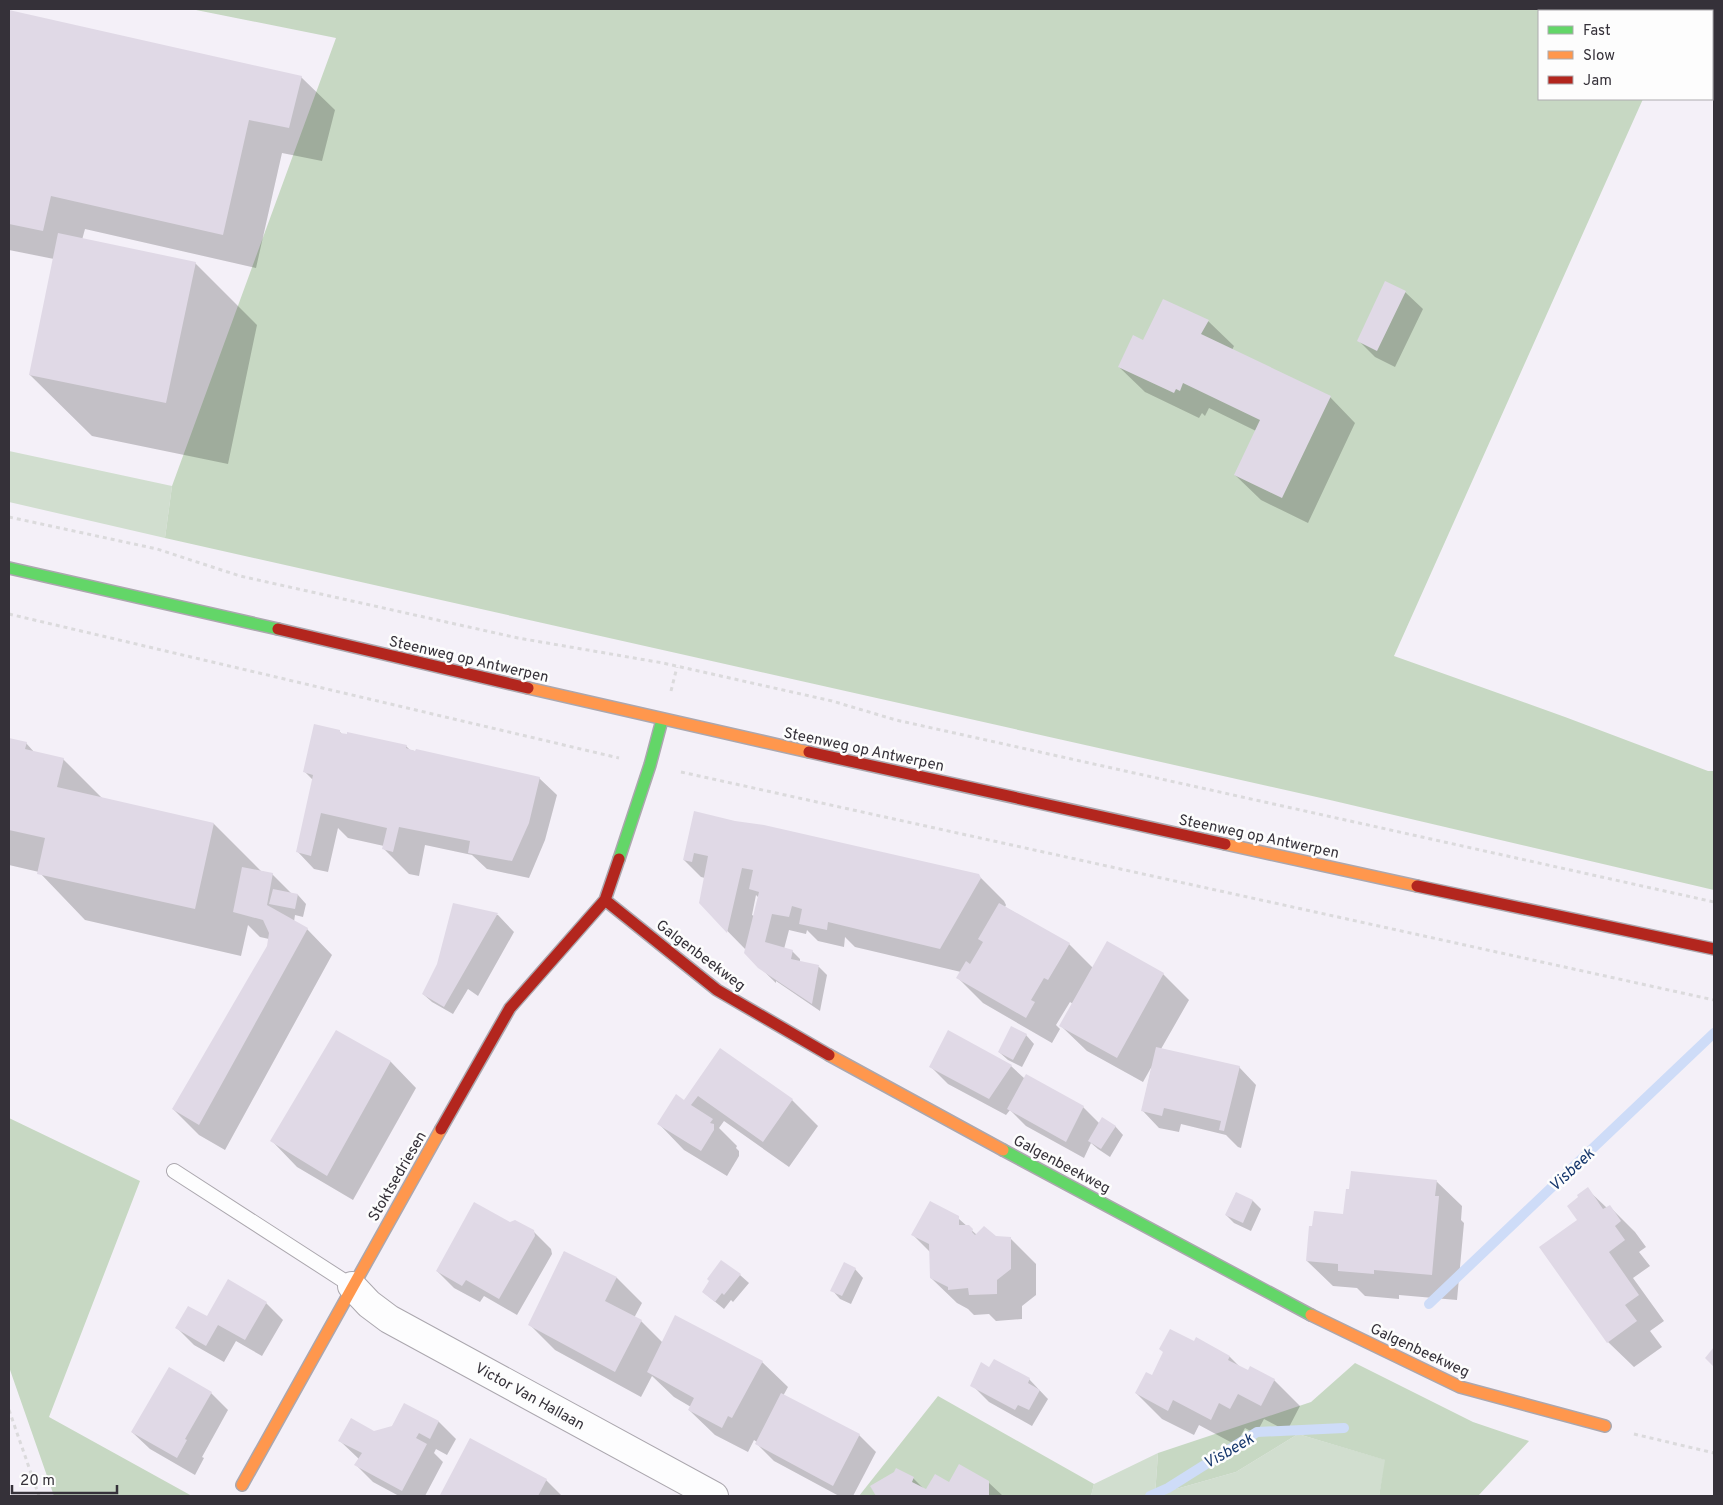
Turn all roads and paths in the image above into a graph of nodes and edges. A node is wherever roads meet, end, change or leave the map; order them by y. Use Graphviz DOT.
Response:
graph roads {
  1 [pos="9,517"];
  2 [pos="9,568"];
  3 [pos="9,614"];
  4 [pos="662,720"];
  5 [pos="650,765"];
  6 [pos="605,900"];
  7 [pos="1714,902"];
  8 [pos="1714,949"];
  9 [pos="1714,1000"];
  10 [pos="174,1171"];
  11 [pos="352,1286"];
  12 [pos="9,1410"];
  13 [pos="1605,1426"];
  14 [pos="1714,1454"];
  15 [pos="242,1485"];
  16 [pos="39,1496"];
  17 [pos="714,1496"];
  1 -- 7 [label="path"];
  2 -- 4 [label="street, Steenweg op Antwerpen"];
  3 -- 5 [label="path"];
  4 -- 5 [label="street"];
  4 -- 8 [label="street, Steenweg op Antwerpen"];
  5 -- 6 [label="street"];
  5 -- 9 [label="path"];
  6 -- 11 [label="street, Stoktsedriesen"];
  6 -- 13 [label="street, Galgenbeekweg"];
  10 -- 11 [label="lane"];
  11 -- 15 [label="street, Stoktsedriesen"];
  11 -- 17 [label="street, Victor Van Hallaan"];
  12 -- 16 [label="path"];
  13 -- 14 [label="path"];
}
